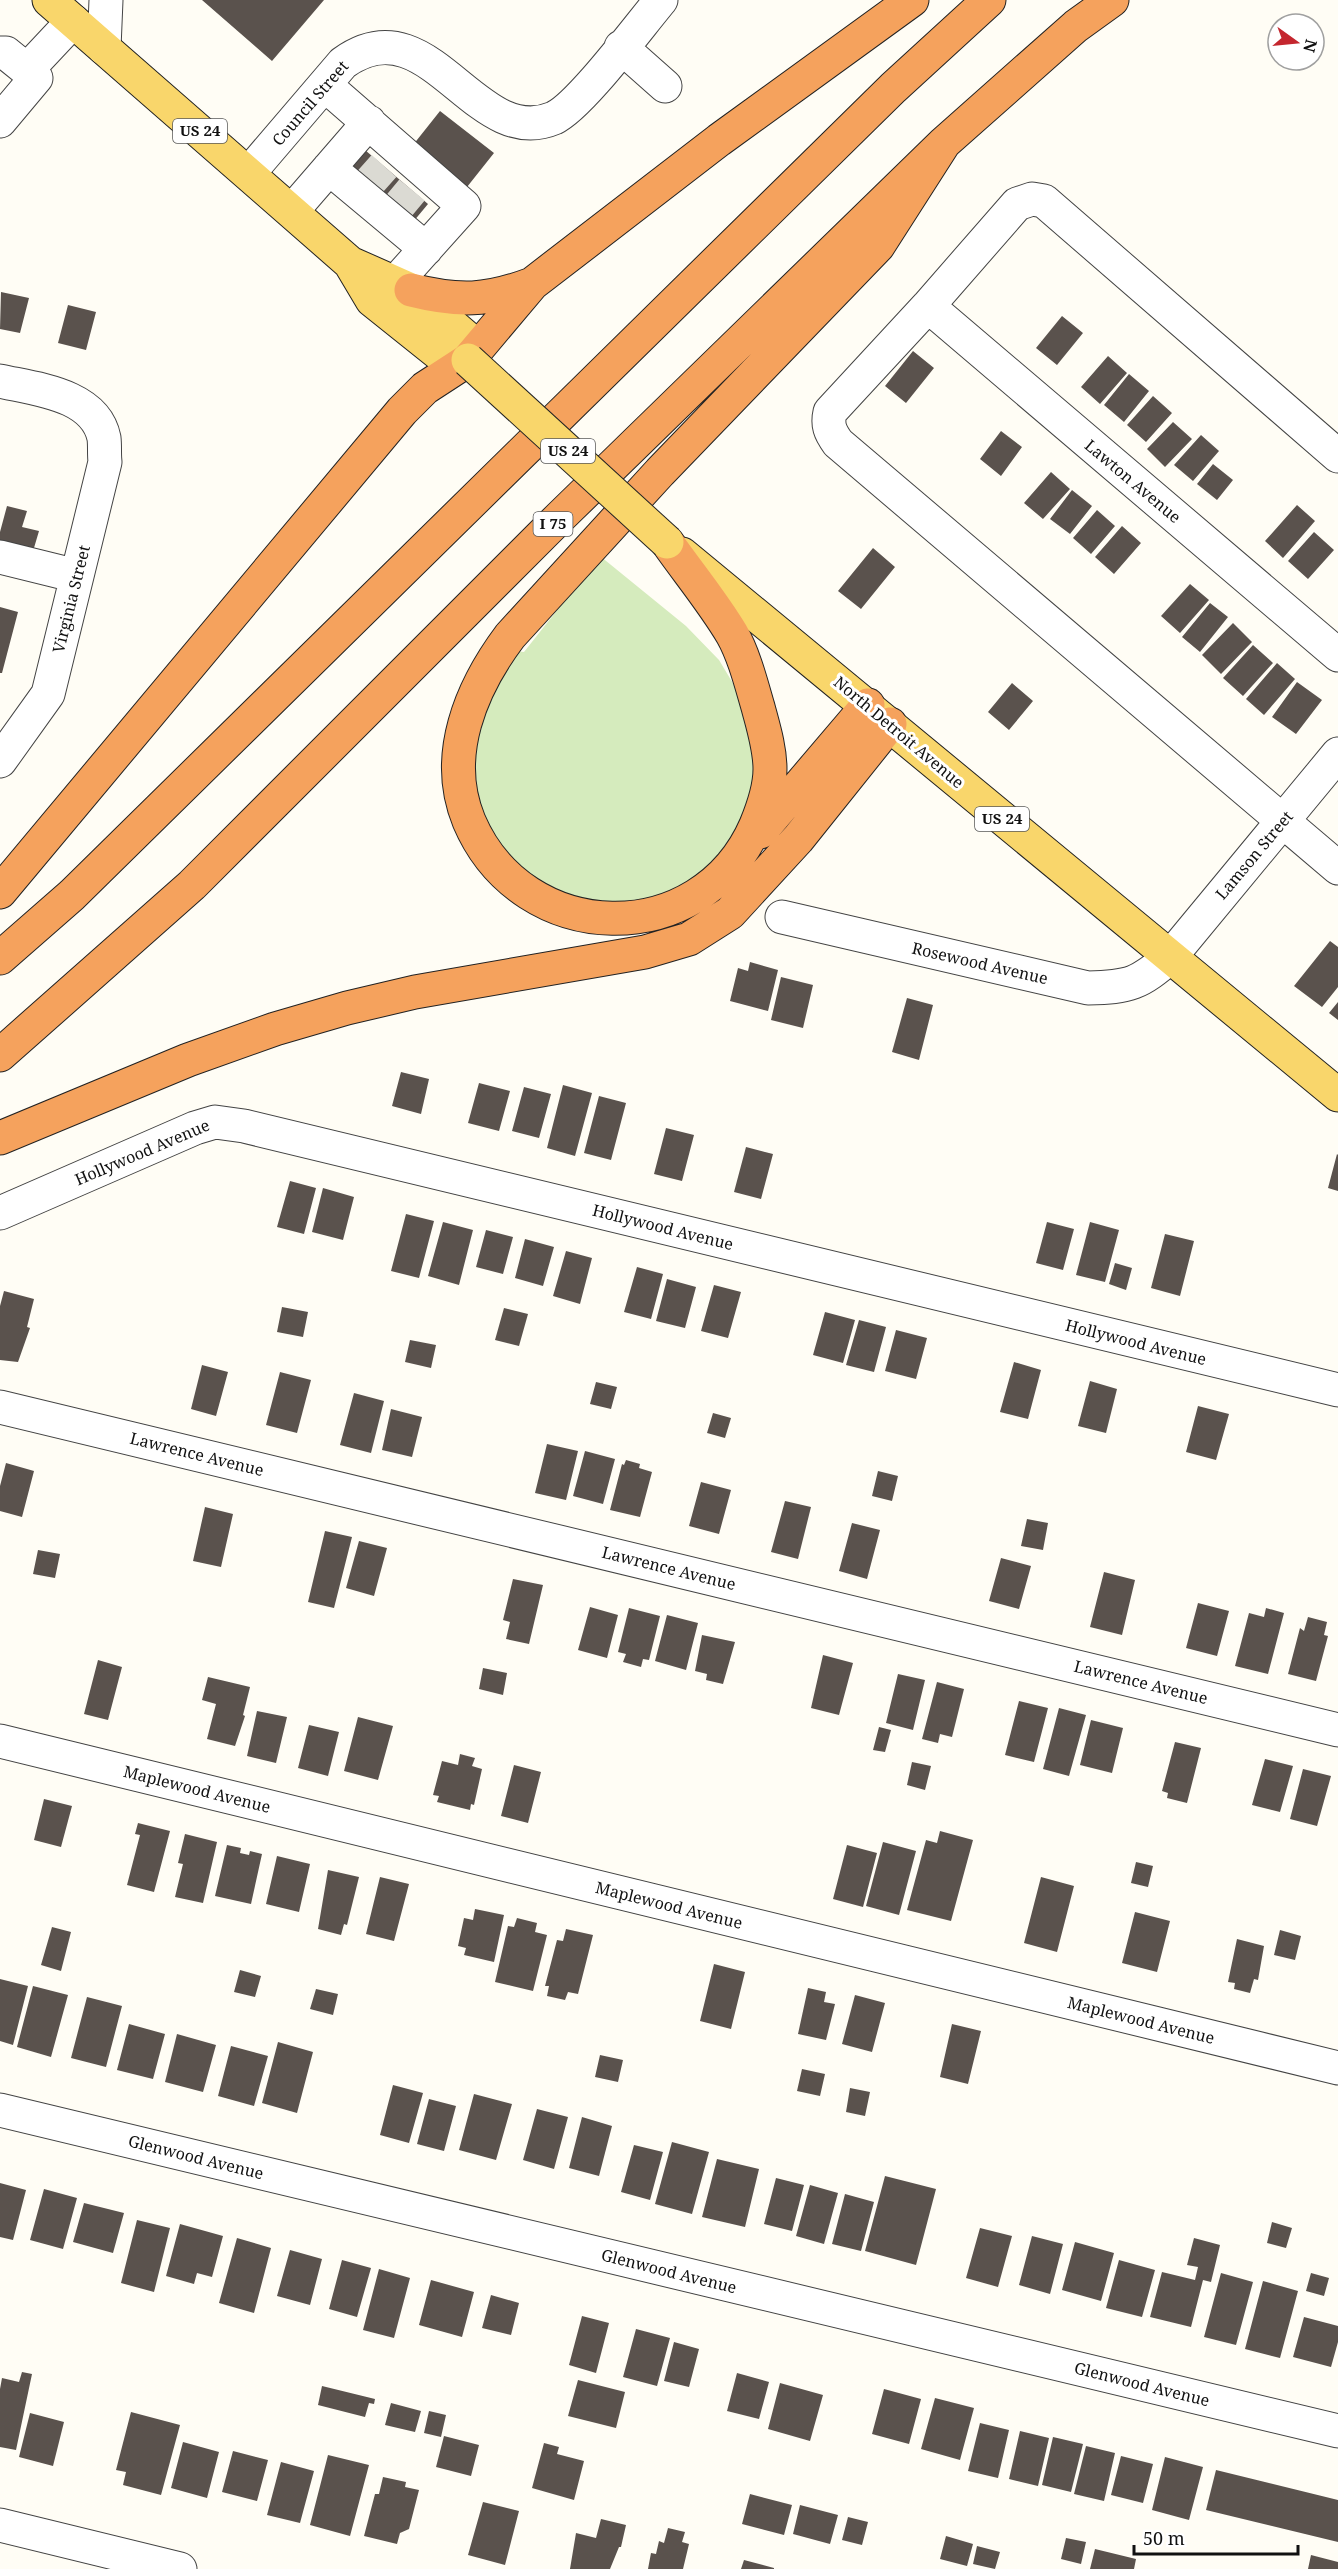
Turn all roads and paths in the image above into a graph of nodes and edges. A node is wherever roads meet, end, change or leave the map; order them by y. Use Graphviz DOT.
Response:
graph roads {
  1 [pos="49,0"];
  2 [pos="106,0"];
  3 [pos="661,0"];
  4 [pos="912,0"];
  5 [pos="989,0"];
  6 [pos="1112,0"];
  7 [pos="73,21"];
  8 [pos="621,47"];
  9 [pos="104,48"];
  10 [pos="0,53"];
  11 [pos="27,70"];
  12 [pos="325,85"];
  13 [pos="665,86"];
  14 [pos="0,121"];
  15 [pos="369,122"];
  16 [pos="944,143"];
  17 [pos="330,168"];
  18 [pos="249,173"];
  19 [pos="378,173"];
  20 [pos="406,197"];
  21 [pos="292,211"];
  22 [pos="426,249"];
  23 [pos="350,263"];
  24 [pos="532,284"];
  25 [pos="403,287"];
  26 [pos="928,306"];
  27 [pos="468,360"];
  28 [pos="0,381"];
  29 [pos="1338,456"];
  30 [pos="667,542"];
  31 [pos="0,557"];
  32 [pos="77,576"];
  33 [pos="1338,655"];
  34 [pos="879,715"];
  35 [pos="2,754"];
  36 [pos="1338,754"];
  37 [pos="1283,821"];
  38 [pos="745,850"];
  39 [pos="1338,868"];
  40 [pos="0,892"];
  41 [pos="783,917"];
  42 [pos="1171,956"];
  43 [pos="0,958"];
  44 [pos="0,1055"];
  45 [pos="1338,1095"];
  46 [pos="0,1138"];
  47 [pos="0,1213"];
  48 [pos="1338,1390"];
  49 [pos="0,1407"];
  50 [pos="1338,1730"];
  51 [pos="0,1741"];
  52 [pos="1338,2068"];
  53 [pos="0,2110"];
  54 [pos="1338,2432"];
  55 [pos="0,2525"];
  56 [pos="180,2569"];
  1 -- 7 [label="main road, US 24"];
  2 -- 9 [label="street"];
  3 -- 8 [label="street, Council Street"];
  4 -- 24 [label="highway"];
  5 -- 43 [label="highway"];
  6 -- 16 [label="highway, I 75"];
  7 -- 9 [label="main road, US 24"];
  7 -- 11 [label="street"];
  8 -- 12 [label="street, Council Street"];
  8 -- 13 [label="street"];
  9 -- 18 [label="main road, US 24"];
  10 -- 11 [label="street"];
  11 -- 14 [label="street"];
  12 -- 15 [label="street"];
  12 -- 18 [label="street, Council Street"];
  15 -- 17 [label="street"];
  15 -- 19 [label="street"];
  16 -- 38 [label="highway"];
  16 -- 44 [label="highway, I 75"];
  17 -- 19 [label="street"];
  17 -- 21 [label="street"];
  18 -- 21 [label="main road, US 24"];
  19 -- 20 [label="street"];
  19 -- 20 [label="street"];
  20 -- 22 [label="street"];
  20 -- 22 [label="street"];
  21 -- 23 [label="main road, US 24"];
  22 -- 25 [label="street"];
  23 -- 25 [label="main road, US 24"];
  23 -- 27 [label="main road, US 24"];
  24 -- 25 [label="highway"];
  24 -- 27 [label="highway"];
  25 -- 27 [label="main road, US 24"];
  26 -- 29 [label="street"];
  26 -- 33 [label="street, Lawton Avenue"];
  26 -- 37 [label="street"];
  27 -- 30 [label="main road, North Detroit Avenue / US 24, bridge"];
  27 -- 40 [label="highway"];
  28 -- 32 [label="street, Virginia Street"];
  30 -- 34 [label="main road, North Detroit Avenue / US 24"];
  30 -- 38 [label="highway"];
  31 -- 32 [label="street"];
  32 -- 35 [label="street, Virginia Street"];
  34 -- 38 [label="highway"];
  34 -- 42 [label="main road, North Detroit Avenue / US 24"];
  34 -- 46 [label="highway"];
  36 -- 37 [label="street, Lamson Street"];
  37 -- 39 [label="street"];
  37 -- 42 [label="street, Lamson Street"];
  41 -- 42 [label="street, Rosewood Avenue"];
  42 -- 45 [label="main road, North Detroit Avenue / US 24"];
  47 -- 48 [label="street, Hollywood Avenue"];
  49 -- 50 [label="street, Lawrence Avenue"];
  51 -- 52 [label="street, Maplewood Avenue"];
  53 -- 54 [label="street, Glenwood Avenue"];
  55 -- 56 [label="street"];
}
